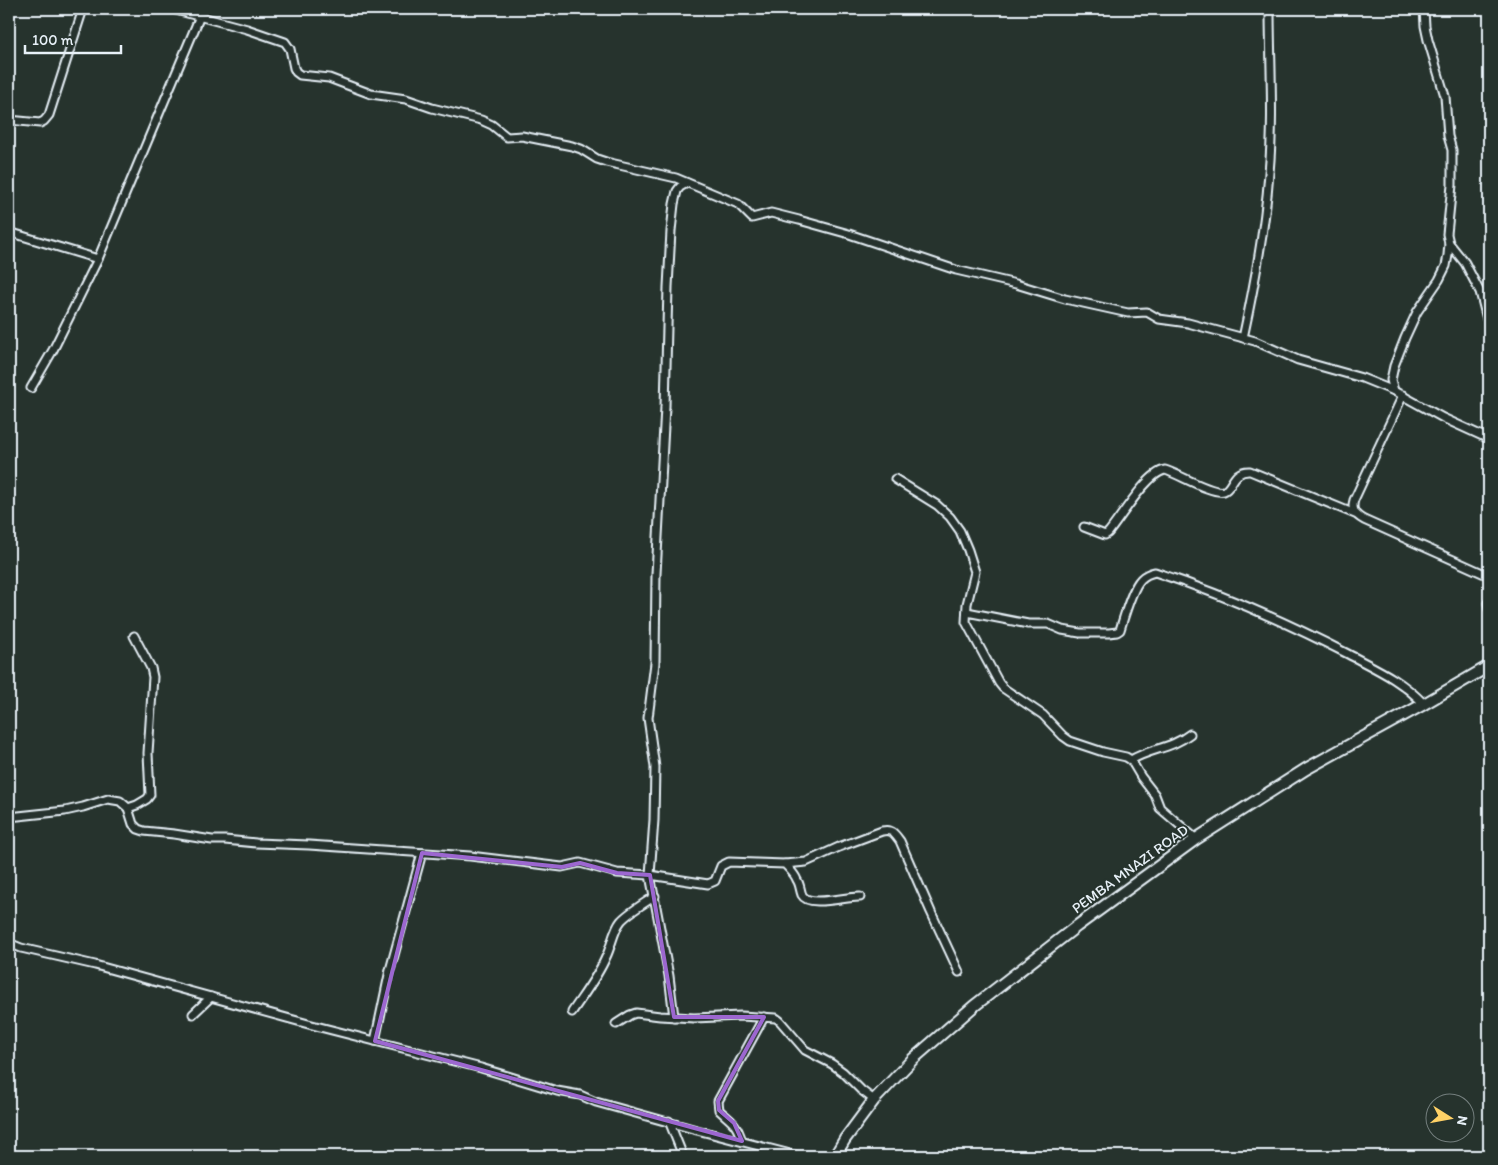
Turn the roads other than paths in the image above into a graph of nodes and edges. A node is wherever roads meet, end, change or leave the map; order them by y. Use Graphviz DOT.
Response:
graph roads {
  1 [pos="83,9"];
  2 [pos="172,9"];
  3 [pos="1270,9"];
  4 [pos="1424,9"];
  5 [pos="200,16"];
  6 [pos="9,120"];
  7 [pos="687,183"];
  8 [pos="9,232"];
  9 [pos="1449,242"];
  10 [pos="98,259"];
  11 [pos="1489,327"];
  12 [pos="1243,338"];
  13 [pos="31,388"];
  14 [pos="1394,391"];
  15 [pos="1403,395"];
  16 [pos="1489,440"];
  17 [pos="895,479"];
  18 [pos="1355,514"];
  19 [pos="1084,527"];
  20 [pos="1489,576"];
  21 [pos="1489,602"];
  22 [pos="1489,609"];
  23 [pos="967,612"];
  24 [pos="134,636"];
  25 [pos="1489,666"];
  26 [pos="1424,704"];
  27 [pos="1190,734"];
  28 [pos="1131,760"];
  29 [pos="128,808"];
  30 [pos="9,816"];
  31 [pos="1196,839"];
  32 [pos="422,853"];
  33 [pos="785,864"];
  34 [pos="650,875"];
  35 [pos="655,896"];
  36 [pos="860,897"];
  37 [pos="9,943"];
  38 [pos="959,972"];
  39 [pos="211,997"];
  40 [pos="572,1012"];
  41 [pos="193,1014"];
  42 [pos="674,1017"];
  43 [pos="764,1017"];
  44 [pos="616,1024"];
  45 [pos="375,1041"];
  46 [pos="874,1100"];
  47 [pos="669,1121"];
  48 [pos="742,1141"];
  49 [pos="683,1156"];
  50 [pos="798,1156"];
  51 [pos="835,1156"];
  1 -- 6 [label="street"];
  2 -- 5 [label="street"];
  3 -- 12 [label="street"];
  4 -- 9 [label="street"];
  5 -- 7 [label="street"];
  5 -- 10 [label="street"];
  7 -- 12 [label="street"];
  7 -- 34 [label="street"];
  8 -- 10 [label="street"];
  9 -- 11 [label="street"];
  9 -- 14 [label="street"];
  10 -- 13 [label="street"];
  12 -- 14 [label="street"];
  14 -- 15 [label="street"];
  15 -- 16 [label="street"];
  15 -- 18 [label="street"];
  17 -- 23 [label="street"];
  18 -- 19 [label="street"];
  18 -- 20 [label="street"];
  21 -- 22 [label="street"];
  23 -- 26 [label="street"];
  23 -- 28 [label="street"];
  24 -- 29 [label="street"];
  25 -- 26 [label="main road, PEMBA MNAZI ROAD"];
  26 -- 31 [label="main road, PEMBA MNAZI ROAD"];
  27 -- 28 [label="street"];
  28 -- 31 [label="street"];
  29 -- 30 [label="street"];
  29 -- 32 [label="street"];
  31 -- 46 [label="main road, PEMBA MNAZI ROAD"];
  32 -- 34 [label="street"];
  32 -- 45 [label="street"];
  33 -- 34 [label="street"];
  33 -- 36 [label="street"];
  33 -- 38 [label="street"];
  34 -- 35 [label="street"];
  35 -- 40 [label="street"];
  35 -- 42 [label="street"];
  37 -- 39 [label="street"];
  39 -- 41 [label="street"];
  39 -- 45 [label="street"];
  42 -- 43 [label="street"];
  42 -- 44 [label="street"];
  43 -- 46 [label="street"];
  43 -- 48 [label="street"];
  45 -- 47 [label="street"];
  46 -- 51 [label="main road, PEMBA MNAZI ROAD"];
  47 -- 48 [label="street"];
  47 -- 49 [label="street"];
  48 -- 50 [label="street"];
}
